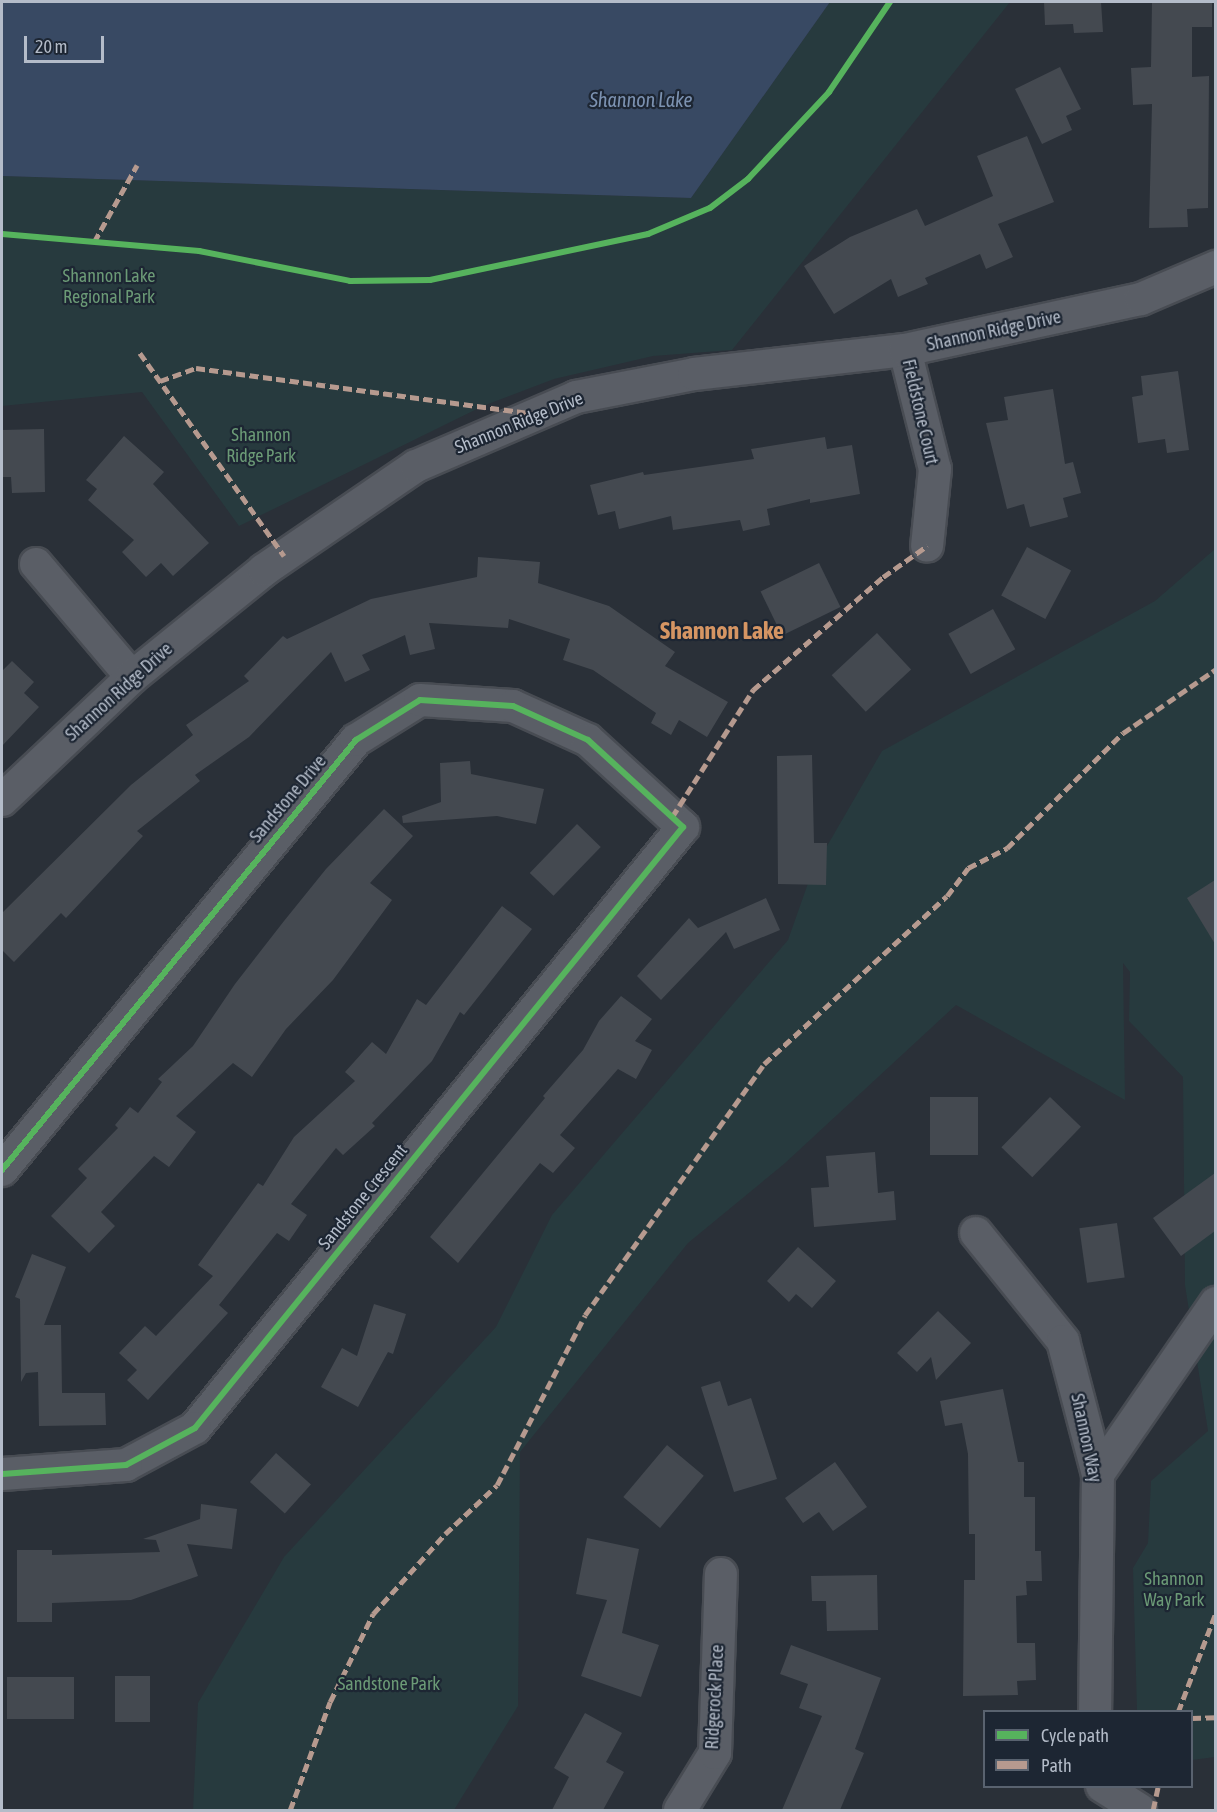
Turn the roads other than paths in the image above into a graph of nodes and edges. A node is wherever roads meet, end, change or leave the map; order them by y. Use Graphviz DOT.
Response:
graph roads {
  1 [pos="1215,267"];
  2 [pos="905,350"];
  3 [pos="927,546"];
  4 [pos="36,564"];
  5 [pos="132,677"];
  6 [pos="2,800"];
  7 [pos="683,827"];
  8 [pos="2,1170"];
  9 [pos="976,1233"];
  10 [pos="1215,1303"];
  11 [pos="2,1474"];
  12 [pos="1098,1474"];
  13 [pos="721,1574"];
  14 [pos="1095,1710"];
  15 [pos="1093,1788"];
  16 [pos="1105,1788"];
  17 [pos="680,1810"];
  18 [pos="1093,1810"];
  19 [pos="1140,1810"];
  1 -- 2 [label="street, Shannon Ridge Drive"];
  2 -- 3 [label="street, Fieldstone Court"];
  2 -- 5 [label="street, Shannon Ridge Drive"];
  4 -- 5 [label="street"];
  5 -- 6 [label="street, Shannon Ridge Drive"];
  7 -- 8 [label="street, Sandstone Drive"];
  7 -- 11 [label="street, Sandstone Crescent"];
  9 -- 12 [label="street, Shannon Way"];
  10 -- 12 [label="street"];
  12 -- 14 [label="street, Shannon Way"];
  13 -- 17 [label="street, Ridgerock Place"];
  15 -- 18 [label="street"];
  16 -- 19 [label="street"];
}
